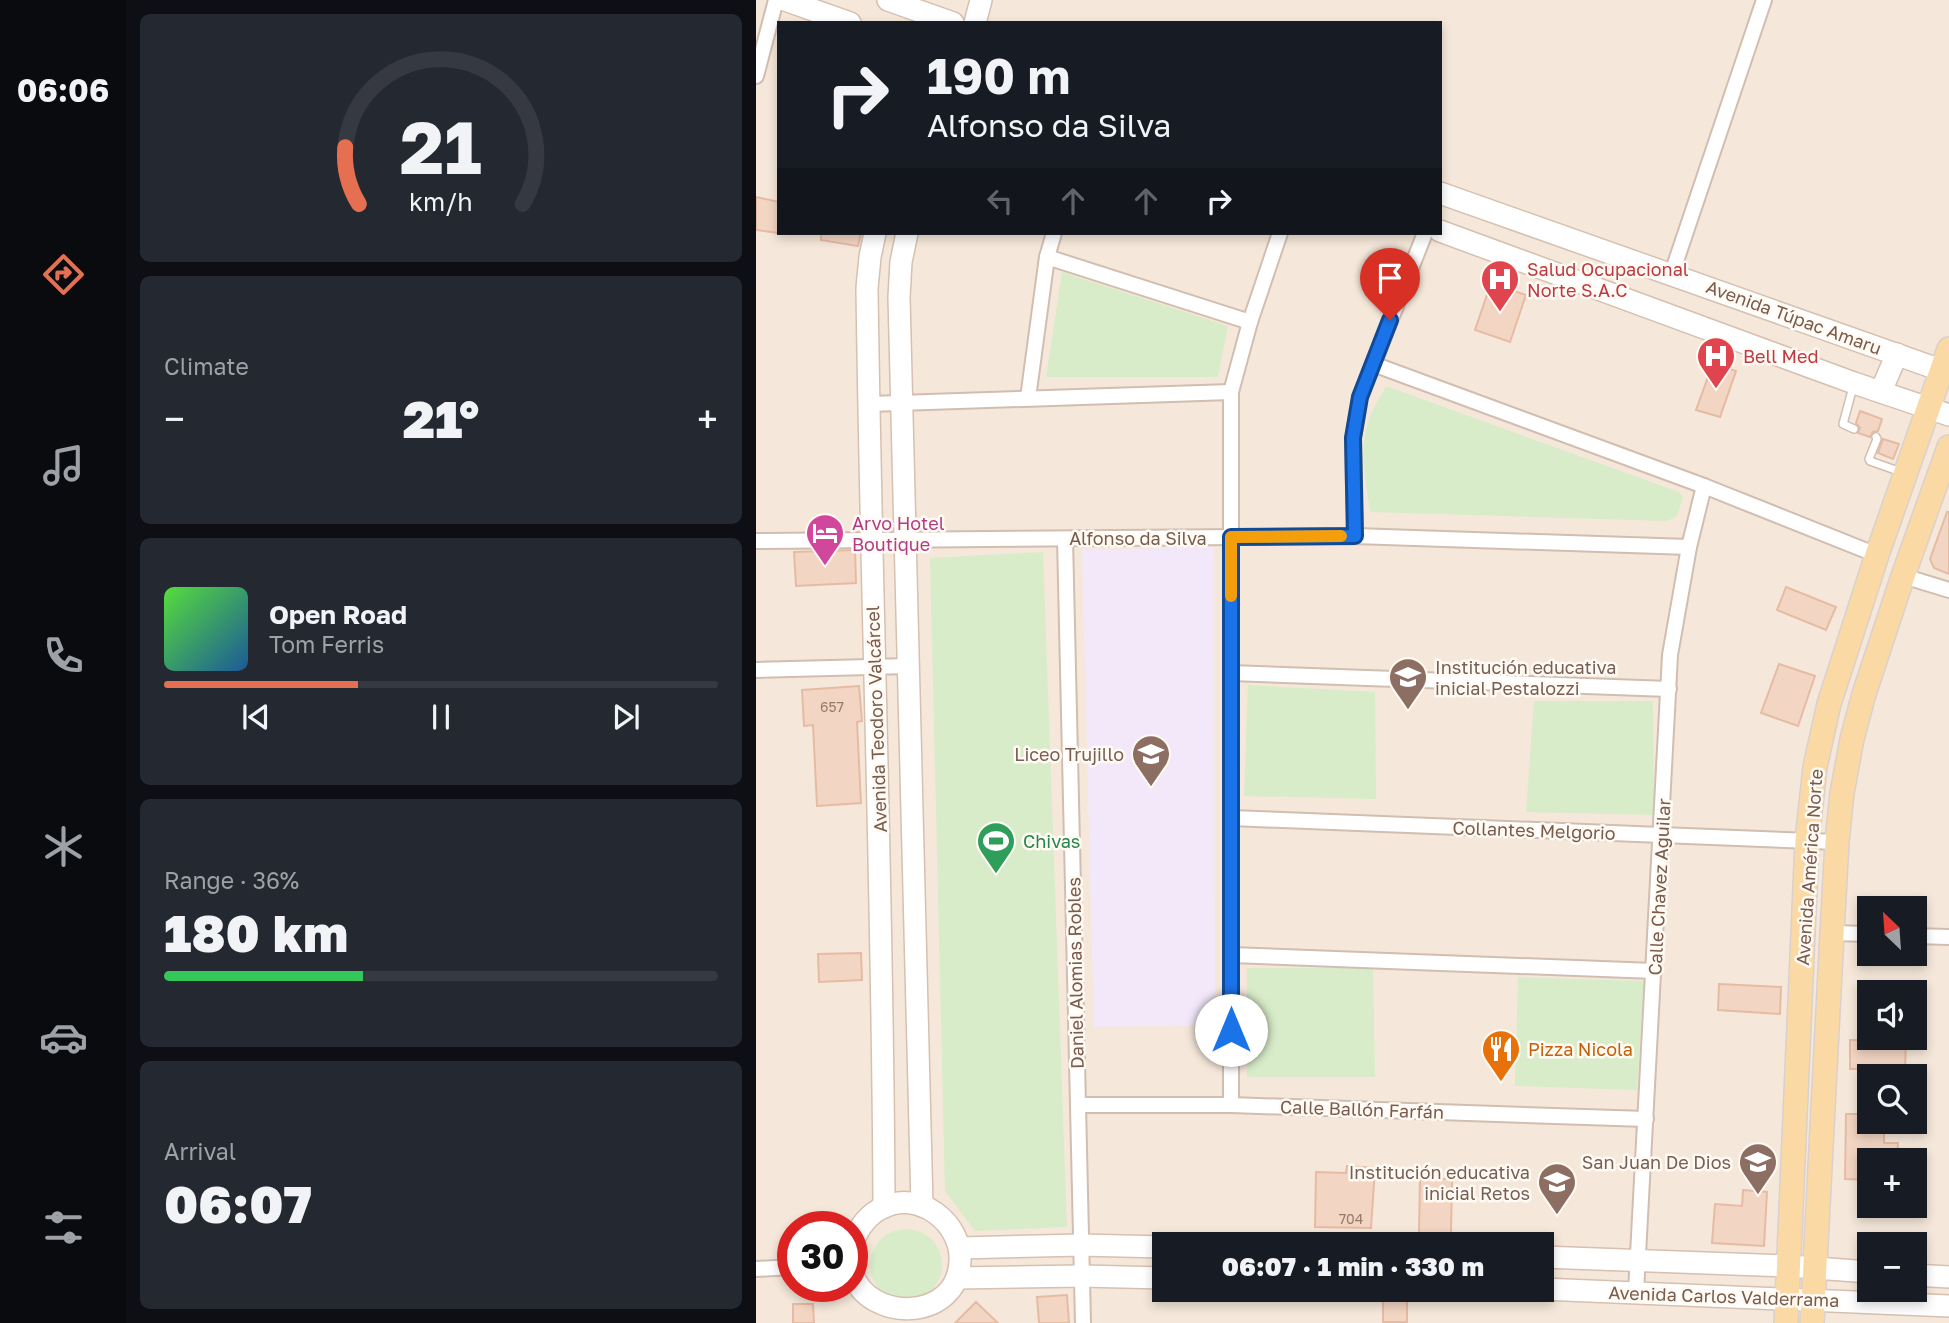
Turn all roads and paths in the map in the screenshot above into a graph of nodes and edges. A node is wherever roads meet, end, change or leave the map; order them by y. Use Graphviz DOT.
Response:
graph roads {
  1 [pos="776,0"];
  2 [pos="785,0"];
  3 [pos="888,0"];
  4 [pos="982,0"];
  5 [pos="1764,0"];
  6 [pos="944,16"];
  7 [pos="844,21"];
  8 [pos="976,21"];
  9 [pos="756,76"];
  10 [pos="1442,194"];
  11 [pos="1442,232"];
  12 [pos="875,235"];
  13 [pos="907,235"];
  14 [pos="1053,235"];
  15 [pos="1279,235"];
  16 [pos="1423,235"];
  17 [pos="1047,257"];
  18 [pos="1672,273"];
  19 [pos="1250,322"];
  20 [pos="1897,354"];
  21 [pos="1373,363"];
  22 [pos="1946,364"];
  23 [pos="1854,383"];
  24 [pos="1881,391"];
  25 [pos="1231,392"];
  26 [pos="1028,398"];
  27 [pos="869,404"];
  28 [pos="902,404"];
  29 [pos="1939,412"];
  30 [pos="1854,429"];
  31 [pos="1876,437"];
  32 [pos="1949,447"];
  33 [pos="1906,473"];
  34 [pos="1936,481"];
  35 [pos="1704,486"];
  36 [pos="1355,536"];
  37 [pos="1231,537"];
  38 [pos="1065,539"];
  39 [pos="871,540"];
  40 [pos="906,540"];
  41 [pos="756,541"];
  42 [pos="1689,547"];
  43 [pos="1877,555"];
  44 [pos="1903,576"];
  45 [pos="1949,590"];
  46 [pos="909,666"];
  47 [pos="874,667"];
  48 [pos="756,670"];
  49 [pos="1231,673"];
  50 [pos="1669,689"];
  51 [pos="1231,818"];
  52 [pos="1662,835"];
  53 [pos="1807,841"];
  54 [pos="1837,842"];
  55 [pos="1832,933"];
  56 [pos="1857,934"];
  57 [pos="1927,936"];
  58 [pos="1949,937"];
  59 [pos="1231,955"];
  60 [pos="1654,971"];
  61 [pos="917,1005"];
  62 [pos="883,1007"];
  63 [pos="1078,1105"];
  64 [pos="1231,1105"];
  65 [pos="1646,1119"];
  66 [pos="922,1206"];
  67 [pos="884,1207"];
  68 [pos="868,1218"];
  69 [pos="1081,1245"];
  70 [pos="1152,1247"];
  71 [pos="960,1248"];
  72 [pos="1554,1257"];
  73 [pos="1637,1260"];
  74 [pos="1788,1266"];
  75 [pos="777,1268"];
  76 [pos="1815,1268"];
  77 [pos="756,1269"];
  78 [pos="1857,1271"];
  79 [pos="1082,1276"];
  80 [pos="1927,1276"];
  81 [pos="1949,1277"];
  82 [pos="957,1278"];
  83 [pos="1152,1278"];
  84 [pos="1554,1289"];
  85 [pos="1636,1292"];
  86 [pos="868,1298"];
  87 [pos="1787,1298"];
  88 [pos="1813,1300"];
  89 [pos="1949,1306"];
  90 [pos="889,1317"];
  91 [pos="923,1317"];
  92 [pos="1083,1323"];
  93 [pos="1786,1323"];
  94 [pos="1812,1323"];
  1 -- 9 [label="street"];
  2 -- 7 [label="street"];
  3 -- 6 [label="street"];
  4 -- 8 [label="street"];
  5 -- 18 [label="street"];
  10 -- 18 [label="street, Avenida Túpac Amaru"];
  11 -- 23 [label="street"];
  12 -- 27 [label="street, Avenida Teodoro Valcárcel"];
  13 -- 28 [label="street, Avenida Teodoro Valcárcel"];
  14 -- 17 [label="street"];
  15 -- 19 [label="street"];
  16 -- 21 [label="street"];
  17 -- 19 [label="street"];
  17 -- 26 [label="street"];
  18 -- 20 [label="street, Avenida Túpac Amaru"];
  19 -- 25 [label="street"];
  20 -- 22 [label="street, Avenida Túpac Amaru"];
  20 -- 24 [label="street"];
  21 -- 35 [label="street"];
  21 -- 36 [label="street"];
  22 -- 29 [label="main road, Avenida América Norte"];
  23 -- 24 [label="street"];
  23 -- 30 [label="lane"];
  24 -- 29 [label="street"];
  25 -- 26 [label="street"];
  25 -- 37 [label="street"];
  26 -- 28 [label="street"];
  27 -- 28 [label="street"];
  27 -- 39 [label="street, Avenida Teodoro Valcárcel"];
  28 -- 40 [label="street, Avenida Teodoro Valcárcel"];
  29 -- 33 [label="main road, Avenida América Norte"];
  31 -- 33 [label="lane"];
  32 -- 34 [label="main road, Avenida América Norte"];
  33 -- 34 [label="main road"];
  33 -- 43 [label="main road, Avenida América Norte"];
  34 -- 44 [label="main road, Avenida América Norte"];
  35 -- 42 [label="street, Calle Chavez Aguilar"];
  35 -- 43 [label="street"];
  36 -- 37 [label="street, Alfonso da Silva"];
  36 -- 42 [label="street, Alfonso da Silva"];
  37 -- 38 [label="street, Alfonso da Silva"];
  37 -- 49 [label="street"];
  38 -- 40 [label="street, Alfonso da Silva"];
  38 -- 63 [label="street, Daniel Alomias Robles"];
  39 -- 40 [label="street, Alfonso da Silva"];
  39 -- 41 [label="street, Alfonso da Silva"];
  39 -- 47 [label="street, Avenida Teodoro Valcárcel"];
  40 -- 46 [label="street, Avenida Teodoro Valcárcel"];
  42 -- 50 [label="street, Calle Chavez Aguilar"];
  43 -- 53 [label="main road, Avenida América Norte"];
  44 -- 45 [label="street"];
  44 -- 54 [label="main road, Avenida América Norte"];
  46 -- 47 [label="street"];
  46 -- 61 [label="street, Avenida Teodoro Valcárcel"];
  47 -- 48 [label="street"];
  47 -- 62 [label="street, Avenida Teodoro Valcárcel"];
  49 -- 50 [label="street"];
  49 -- 51 [label="street"];
  50 -- 52 [label="street, Calle Chavez Aguilar"];
  51 -- 52 [label="street, Collantes Melgorio"];
  51 -- 59 [label="street"];
  52 -- 53 [label="street, Collantes Melgorio"];
  52 -- 60 [label="street, Calle Chavez Aguilar"];
  53 -- 54 [label="street, Collantes Melgorio"];
  53 -- 74 [label="main road, Avenida América Norte"];
  54 -- 55 [label="main road, Avenida América Norte"];
  55 -- 56 [label="street"];
  55 -- 76 [label="main road, Avenida América Norte"];
  57 -- 58 [label="street"];
  59 -- 60 [label="street"];
  59 -- 64 [label="street"];
  60 -- 65 [label="street, Calle Chavez Aguilar"];
  61 -- 62 [label="street"];
  61 -- 66 [label="street, Avenida Teodoro Valcárcel"];
  62 -- 67 [label="street, Avenida Teodoro Valcárcel"];
  63 -- 64 [label="street, Calle Ballón Farfán"];
  63 -- 69 [label="street, Daniel Alomias Robles"];
  64 -- 65 [label="street, Calle Ballón Farfán"];
  65 -- 73 [label="street, Calle Chavez Aguilar"];
  66 -- 67 [label="street"];
  66 -- 71 [label="street"];
  67 -- 68 [label="street"];
  69 -- 70 [label="street"];
  69 -- 71 [label="street"];
  69 -- 79 [label="street, Daniel Alomias Robles"];
  71 -- 82 [label="street"];
  72 -- 73 [label="street, Avenida Carlos Valderrama"];
  73 -- 74 [label="street, Avenida Carlos Valderrama"];
  73 -- 85 [label="street, Calle Chavez Aguilar"];
  74 -- 76 [label="street, Avenida Carlos Valderrama"];
  74 -- 87 [label="main road, Avenida América Norte"];
  75 -- 77 [label="street"];
  76 -- 78 [label="street, Avenida Carlos Valderrama"];
  76 -- 88 [label="main road, Avenida América Norte"];
  79 -- 82 [label="street"];
  79 -- 83 [label="street"];
  79 -- 92 [label="street, Daniel Alomias Robles"];
  80 -- 81 [label="street"];
  82 -- 91 [label="street"];
  84 -- 85 [label="street, Avenida Carlos Valderrama"];
  85 -- 87 [label="street, Avenida Carlos Valderrama"];
  86 -- 90 [label="street"];
  87 -- 88 [label="street, Avenida Carlos Valderrama"];
  87 -- 93 [label="main road, Avenida América Norte"];
  88 -- 89 [label="street, Avenida Carlos Valderrama"];
  88 -- 94 [label="main road, Avenida América Norte"];
  90 -- 91 [label="street"];
}
